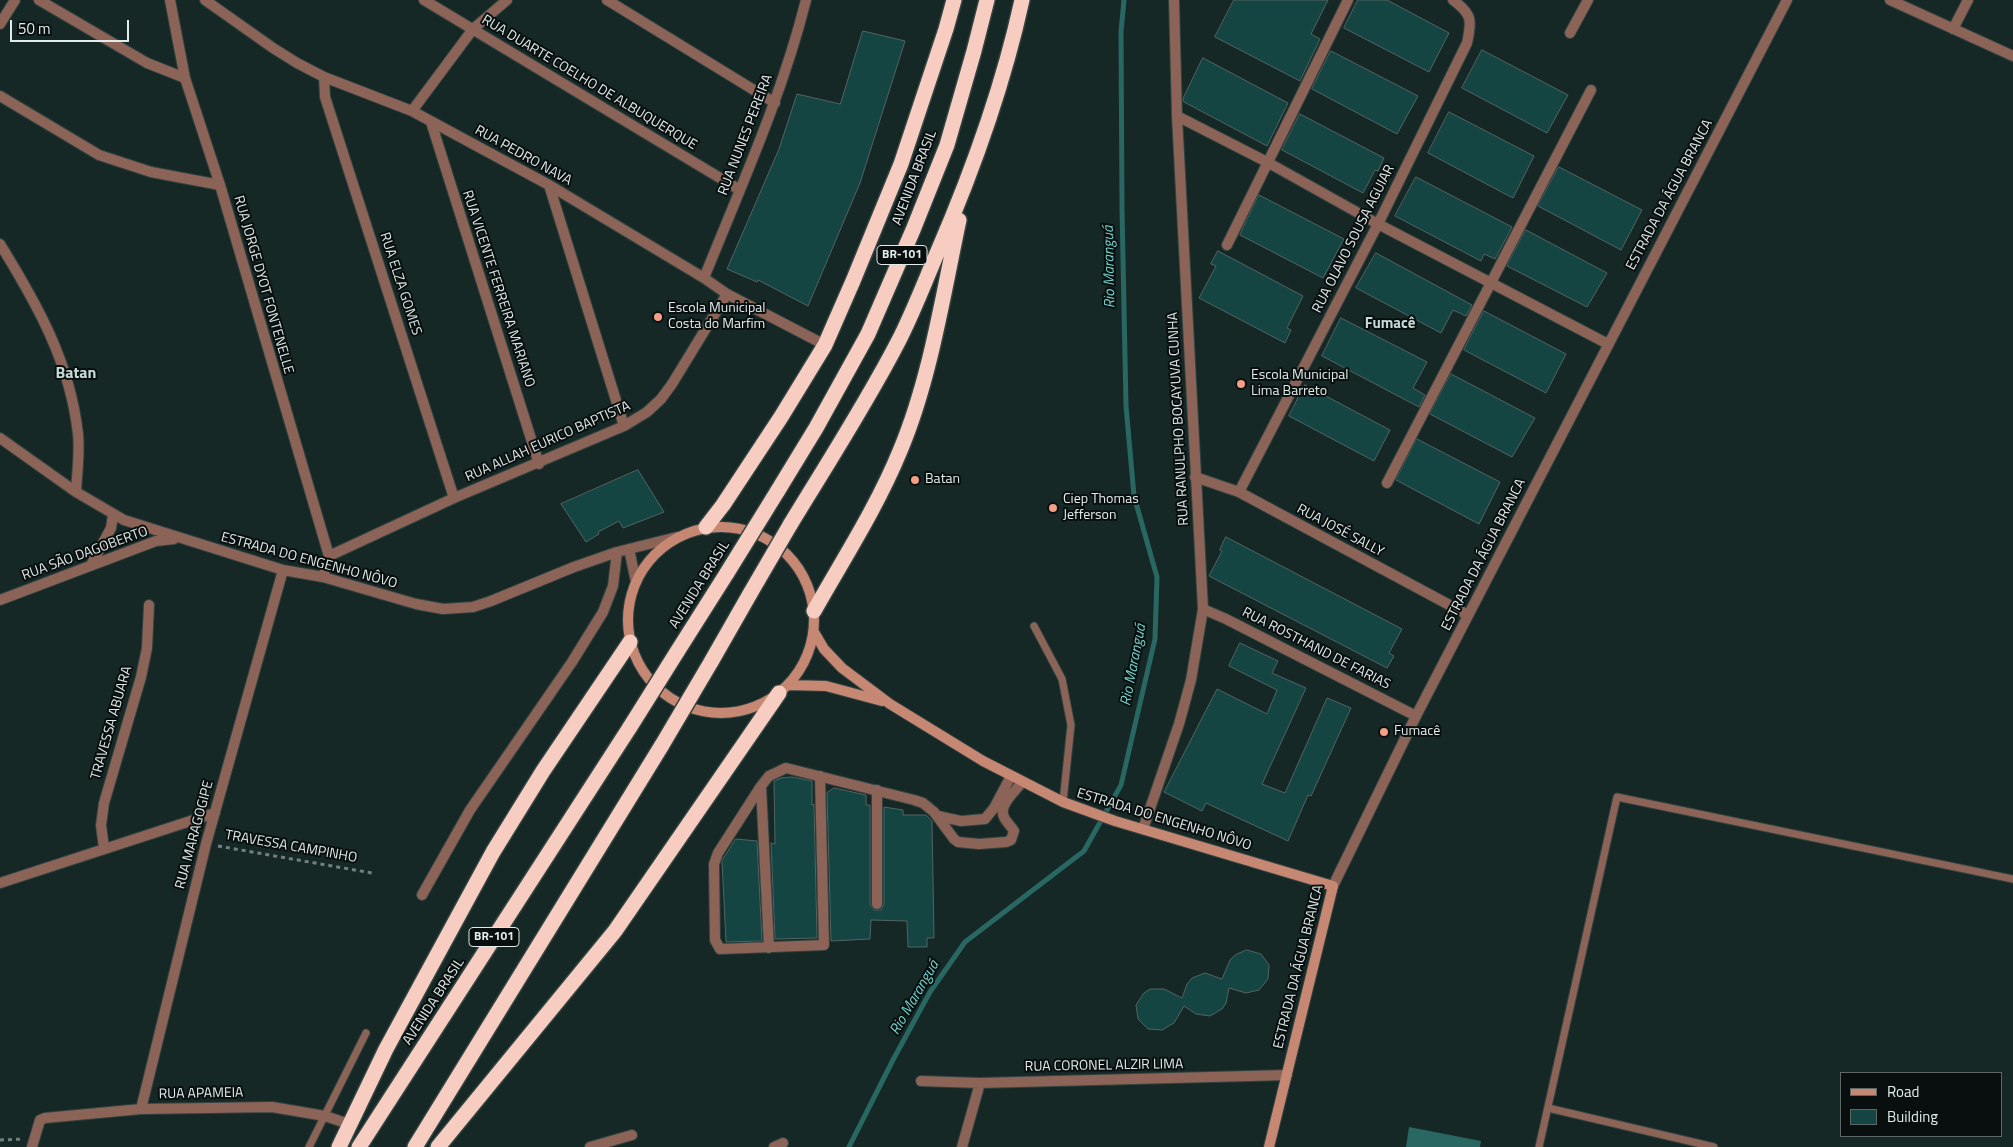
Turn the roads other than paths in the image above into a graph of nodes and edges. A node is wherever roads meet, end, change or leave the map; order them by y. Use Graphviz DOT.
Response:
graph roads {
  1 [pos="15,0"];
  2 [pos="39,0"];
  3 [pos="170,0"];
  4 [pos="205,0"];
  5 [pos="424,0"];
  6 [pos="507,0"];
  7 [pos="607,0"];
  8 [pos="806,0"];
  9 [pos="954,0"];
  10 [pos="986,0"];
  11 [pos="1022,0"];
  12 [pos="1174,0"];
  13 [pos="1348,0"];
  14 [pos="1453,0"];
  15 [pos="1588,0"];
  16 [pos="1787,0"];
  17 [pos="1890,0"];
  18 [pos="1968,0"];
  19 [pos="0,24"];
  20 [pos="473,29"];
  21 [pos="1953,29"];
  22 [pos="1570,33"];
  23 [pos="2013,56"];
  24 [pos="324,77"];
  25 [pos="185,78"];
  26 [pos="1591,90"];
  27 [pos="0,96"];
  28 [pos="775,102"];
  29 [pos="412,111"];
  30 [pos="1177,116"];
  31 [pos="431,122"];
  32 [pos="1267,162"];
  33 [pos="220,185"];
  34 [pos="549,185"];
  35 [pos="966,186"];
  36 [pos="740,190"];
  37 [pos="1378,224"];
  38 [pos="0,244"];
  39 [pos="1227,245"];
  40 [pos="704,278"];
  41 [pos="1490,283"];
  42 [pos="727,294"];
  43 [pos="1608,344"];
  44 [pos="824,345"];
  45 [pos="624,426"];
  46 [pos="0,438"];
  47 [pos="539,464"];
  48 [pos="1195,476"];
  49 [pos="1387,483"];
  50 [pos="76,492"];
  51 [pos="1238,492"];
  52 [pos="454,498"];
  53 [pos="113,515"];
  54 [pos="706,527"];
  55 [pos="677,537"];
  56 [pos="180,538"];
  57 [pos="629,549"];
  58 [pos="617,552"];
  59 [pos="329,556"];
  60 [pos="91,565"];
  61 [pos="283,570"];
  62 [pos="323,577"];
  63 [pos="636,582"];
  64 [pos="0,600"];
  65 [pos="149,605"];
  66 [pos="1203,609"];
  67 [pos="814,610"];
  68 [pos="1468,615"];
  69 [pos="1034,626"];
  70 [pos="814,632"];
  71 [pos="630,642"];
  72 [pos="783,689"];
  73 [pos="890,704"];
  74 [pos="1416,716"];
  75 [pos="820,776"];
  76 [pos="1010,776"];
  77 [pos="1022,782"];
  78 [pos="761,786"];
  79 [pos="877,790"];
  80 [pos="1063,802"];
  81 [pos="215,813"];
  82 [pos="938,816"];
  83 [pos="1143,829"];
  84 [pos="104,848"];
  85 [pos="2013,879"];
  86 [pos="0,883"];
  87 [pos="1333,886"];
  88 [pos="422,895"];
  89 [pos="877,904"];
  90 [pos="769,948"];
  91 [pos="366,1033"];
  92 [pos="1287,1075"];
  93 [pos="921,1081"];
  94 [pos="980,1083"];
  95 [pos="1548,1108"];
  96 [pos="141,1109"];
  97 [pos="325,1116"];
  98 [pos="349,1124"];
  99 [pos="632,1135"];
  100 [pos="33,1143"];
  101 [pos="309,1147"];
  102 [pos="339,1147"];
  103 [pos="359,1147"];
  104 [pos="415,1147"];
  105 [pos="438,1147"];
  106 [pos="590,1147"];
  107 [pos="962,1147"];
  108 [pos="1269,1147"];
  109 [pos="1539,1147"];
  110 [pos="1714,1147"];
  1 -- 19 [label="street"];
  2 -- 25 [label="street"];
  3 -- 25 [label="street, RUA JORGE DYOT FONTENELLE"];
  4 -- 24 [label="street, RUA PEDRO NAVA"];
  5 -- 20 [label="street, RUA DUARTE COELHO DE ALBUQUERQUE"];
  6 -- 20 [label="street"];
  7 -- 28 [label="street"];
  8 -- 28 [label="street, RUA NUNES PEREIRA"];
  9 -- 44 [label="highway"];
  10 -- 103 [label="highway, AVENIDA BRASIL / BR-101, bridge"];
  11 -- 35 [label="highway, BR-101"];
  12 -- 30 [label="street, RUA RANULPHO BOCAYUVA CUNHA"];
  13 -- 32 [label="street"];
  14 -- 37 [label="street, RUA OLAVO SOUSA AGUIAR"];
  15 -- 22 [label="street"];
  16 -- 43 [label="street, ESTRADA DA ÁGUA BRANCA"];
  17 -- 21 [label="street"];
  18 -- 21 [label="street"];
  20 -- 29 [label="street"];
  20 -- 36 [label="street, RUA DUARTE COELHO DE ALBUQUERQUE"];
  21 -- 23 [label="street"];
  24 -- 29 [label="street, RUA PEDRO NAVA"];
  24 -- 52 [label="street, RUA ELZA GOMES"];
  25 -- 33 [label="street, RUA JORGE DYOT FONTENELLE"];
  26 -- 41 [label="street"];
  27 -- 33 [label="street"];
  28 -- 36 [label="street, RUA NUNES PEREIRA"];
  29 -- 31 [label="street, RUA PEDRO NAVA"];
  30 -- 32 [label="street"];
  30 -- 48 [label="street, RUA RANULPHO BOCAYUVA CUNHA"];
  31 -- 34 [label="street, RUA PEDRO NAVA"];
  31 -- 47 [label="street, RUA VICENTE FERREIRA MARIANO"];
  32 -- 37 [label="street"];
  32 -- 39 [label="street"];
  33 -- 59 [label="street, RUA JORGE DYOT FONTENELLE"];
  34 -- 40 [label="street, RUA PEDRO NAVA"];
  34 -- 45 [label="street"];
  35 -- 67 [label="highway"];
  35 -- 104 [label="highway, BR-101, bridge"];
  36 -- 40 [label="street, RUA NUNES PEREIRA"];
  37 -- 41 [label="street"];
  37 -- 51 [label="street, RUA OLAVO SOUSA AGUIAR"];
  38 -- 50 [label="street"];
  40 -- 42 [label="street, RUA PEDRO NAVA"];
  41 -- 43 [label="street"];
  41 -- 49 [label="street"];
  42 -- 44 [label="street, RUA PEDRO NAVA"];
  42 -- 45 [label="street, RUA ALLAH EURICO BAPTISTA"];
  43 -- 68 [label="street, ESTRADA DA ÁGUA BRANCA"];
  44 -- 54 [label="highway"];
  45 -- 47 [label="street, RUA ALLAH EURICO BAPTISTA"];
  46 -- 50 [label="street, ESTRADA DO ENGENHO NÔVO"];
  47 -- 52 [label="street, RUA ALLAH EURICO BAPTISTA"];
  48 -- 51 [label="street, RUA JOSÉ SALLY"];
  48 -- 66 [label="street, RUA RANULPHO BOCAYUVA CUNHA"];
  50 -- 53 [label="street, ESTRADA DO ENGENHO NÔVO"];
  51 -- 68 [label="street, RUA JOSÉ SALLY"];
  52 -- 59 [label="street, RUA ALLAH EURICO BAPTISTA"];
  53 -- 56 [label="street, ESTRADA DO ENGENHO NÔVO"];
  53 -- 60 [label="street"];
  54 -- 55 [label="main road"];
  54 -- 67 [label="main road"];
  55 -- 57 [label="street, ESTRADA DO ENGENHO NÔVO"];
  55 -- 63 [label="main road"];
  56 -- 60 [label="street, RUA SÃO DAGOBERTO"];
  56 -- 61 [label="street, ESTRADA DO ENGENHO NÔVO"];
  57 -- 58 [label="street, ESTRADA DO ENGENHO NÔVO"];
  57 -- 63 [label="street"];
  58 -- 62 [label="street, ESTRADA DO ENGENHO NÔVO"];
  58 -- 88 [label="street"];
  59 -- 62 [label="street"];
  60 -- 64 [label="street, RUA SÃO DAGOBERTO"];
  61 -- 62 [label="street, ESTRADA DO ENGENHO NÔVO"];
  61 -- 81 [label="street, RUA MARAGOGIPE"];
  63 -- 71 [label="main road"];
  65 -- 84 [label="street, TRAVESSA ABUARA"];
  66 -- 74 [label="street, RUA ROSTHAND DE FARIAS"];
  66 -- 83 [label="street, RUA RANULPHO BOCAYUVA CUNHA"];
  67 -- 70 [label="main road"];
  68 -- 74 [label="street, ESTRADA DA ÁGUA BRANCA"];
  69 -- 80 [label="lane"];
  70 -- 72 [label="main road"];
  70 -- 73 [label="main road, ESTRADA DO ENGENHO NÔVO"];
  71 -- 72 [label="main road"];
  71 -- 98 [label="highway"];
  72 -- 73 [label="main road, ESTRADA DO ENGENHO NÔVO"];
  72 -- 105 [label="highway"];
  73 -- 76 [label="main road, ESTRADA DO ENGENHO NÔVO"];
  74 -- 87 [label="street, ESTRADA DA ÁGUA BRANCA"];
  75 -- 78 [label="street"];
  75 -- 79 [label="street"];
  75 -- 90 [label="street"];
  76 -- 77 [label="main road, ESTRADA DO ENGENHO NÔVO"];
  76 -- 82 [label="street"];
  77 -- 80 [label="main road, ESTRADA DO ENGENHO NÔVO"];
  77 -- 82 [label="street"];
  78 -- 90 [label="street"];
  78 -- 90 [label="street"];
  79 -- 82 [label="street"];
  79 -- 89 [label="street"];
  80 -- 83 [label="main road, ESTRADA DO ENGENHO NÔVO"];
  81 -- 84 [label="street"];
  81 -- 96 [label="street, RUA MARAGOGIPE"];
  83 -- 87 [label="main road, ESTRADA DO ENGENHO NÔVO"];
  84 -- 86 [label="street"];
  85 -- 95 [label="lane"];
  87 -- 92 [label="main road, ESTRADA DA ÁGUA BRANCA"];
  91 -- 97 [label="lane"];
  92 -- 94 [label="street, RUA CORONEL ALZIR LIMA"];
  92 -- 108 [label="main road, ESTRADA DA ÁGUA BRANCA"];
  93 -- 94 [label="street, RUA CORONEL ALZIR LIMA"];
  94 -- 107 [label="street"];
  95 -- 109 [label="lane"];
  95 -- 110 [label="lane"];
  96 -- 97 [label="street, RUA APAMEIA"];
  96 -- 100 [label="street, RUA APAMEIA"];
  97 -- 98 [label="street, RUA APAMEIA"];
  97 -- 101 [label="lane"];
  98 -- 102 [label="highway"];
  99 -- 106 [label="street"];
}
